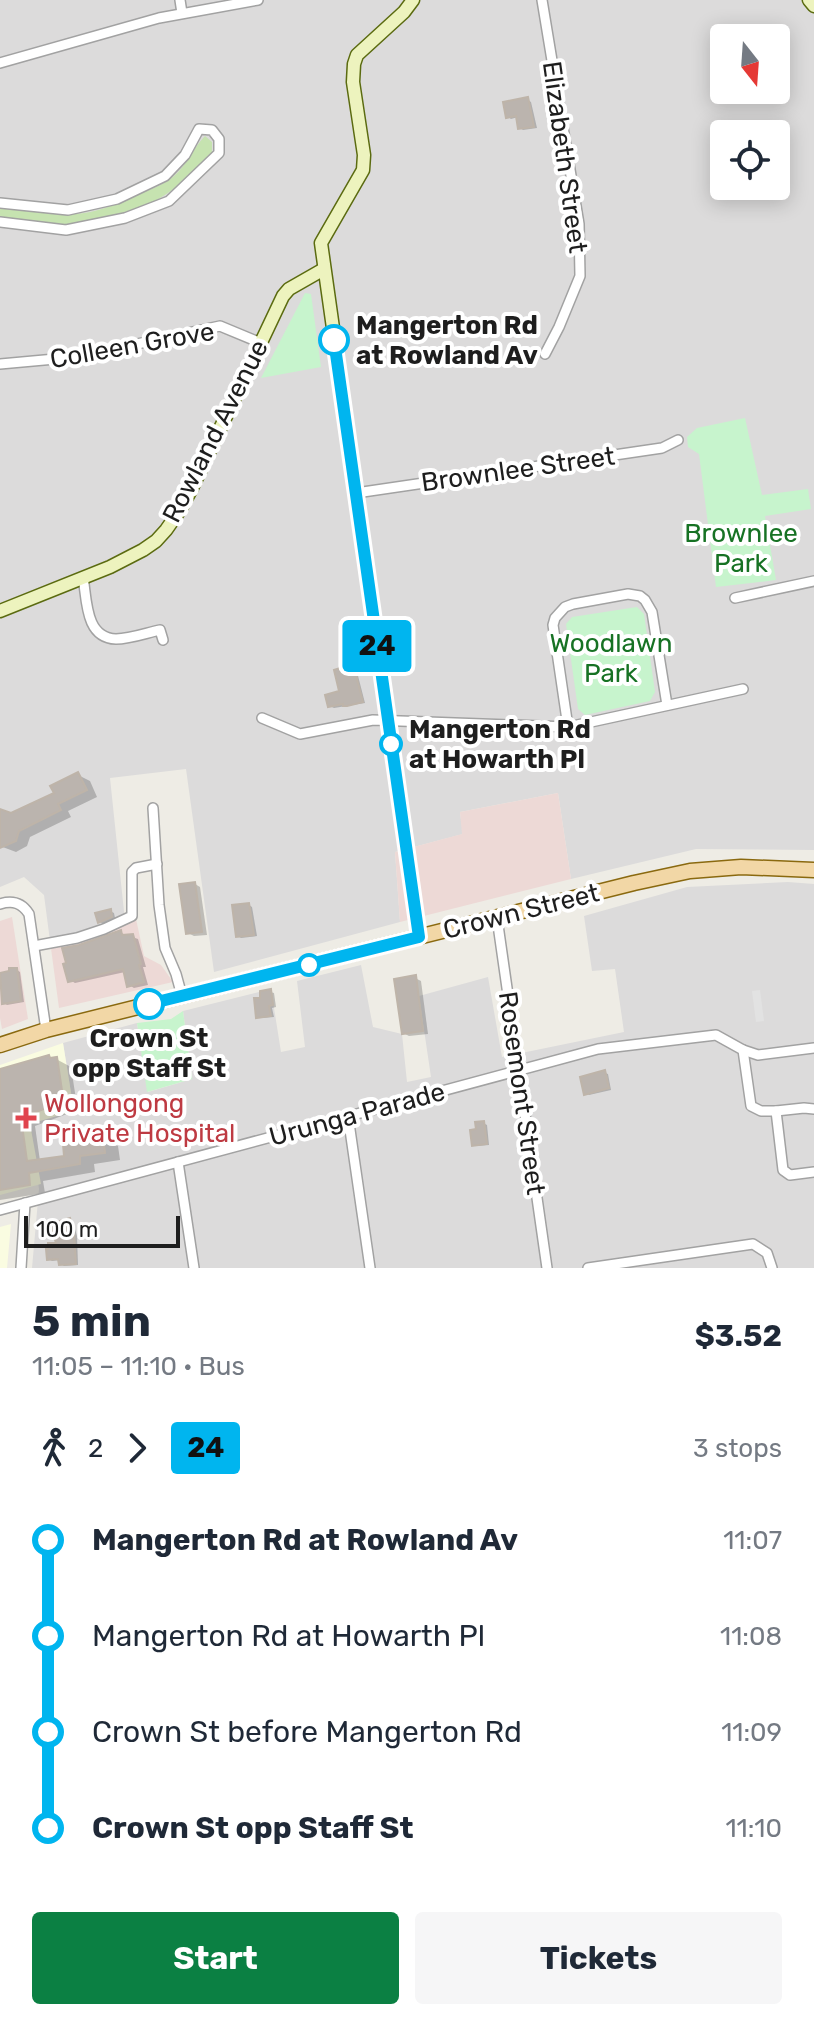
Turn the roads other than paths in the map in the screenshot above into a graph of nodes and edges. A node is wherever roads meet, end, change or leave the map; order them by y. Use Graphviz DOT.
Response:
graph roads {
  1 [pos="180,0"];
  2 [pos="258,0"];
  3 [pos="413,0"];
  4 [pos="542,0"];
  5 [pos="809,0"];
  6 [pos="814,6"];
  7 [pos="182,13"];
  8 [pos="0,63"];
  9 [pos="0,203"];
  10 [pos="0,222"];
  11 [pos="324,269"];
  12 [pos="261,343"];
  13 [pos="545,354"];
  14 [pos="0,364"];
  15 [pos="678,440"];
  16 [pos="356,493"];
  17 [pos="83,577"];
  18 [pos="814,581"];
  19 [pos="735,598"];
  20 [pos="0,611"];
  21 [pos="163,640"];
  22 [pos="743,689"];
  23 [pos="667,705"];
  24 [pos="262,718"];
  25 [pos="388,720"];
  26 [pos="568,727"];
  27 [pos="153,808"];
  28 [pos="157,864"];
  29 [pos="814,870"];
  30 [pos="0,904"];
  31 [pos="497,918"];
  32 [pos="419,937"];
  33 [pos="34,946"];
  34 [pos="182,996"];
  35 [pos="46,1030"];
  36 [pos="0,1045"];
  37 [pos="814,1048"];
  38 [pos="743,1050"];
  39 [pos="518,1070"];
  40 [pos="814,1109"];
  41 [pos="776,1111"];
  42 [pos="348,1116"];
  43 [pos="178,1162"];
  44 [pos="814,1172"];
  45 [pos="25,1203"];
  46 [pos="0,1210"];
  47 [pos="21,1268"];
  48 [pos="194,1268"];
  49 [pos="370,1268"];
  50 [pos="547,1268"];
  51 [pos="588,1268"];
  52 [pos="772,1268"];
  1 -- 7 [label="street"];
  2 -- 7 [label="street"];
  3 -- 11 [label="street"];
  4 -- 13 [label="street, Elizabeth Street"];
  5 -- 6 [label="street"];
  7 -- 8 [label="street"];
  9 -- 10 [label="street"];
  11 -- 12 [label="street, Rowland Avenue"];
  11 -- 16 [label="street"];
  12 -- 14 [label="street, Colleen Grove"];
  12 -- 17 [label="street, Rowland Avenue"];
  15 -- 16 [label="street, Brownlee Street"];
  16 -- 25 [label="street"];
  17 -- 20 [label="street, Rowland Avenue"];
  17 -- 21 [label="street"];
  18 -- 19 [label="street"];
  22 -- 23 [label="street"];
  23 -- 26 [label="street"];
  23 -- 26 [label="street"];
  24 -- 25 [label="street"];
  25 -- 26 [label="street"];
  25 -- 32 [label="street"];
  27 -- 28 [label="street"];
  28 -- 33 [label="street"];
  28 -- 34 [label="street"];
  29 -- 31 [label="main road, Crown Street"];
  30 -- 33 [label="street"];
  31 -- 32 [label="main road, Crown Street"];
  31 -- 39 [label="street, Rosemont Street"];
  32 -- 34 [label="main road, Crown Street"];
  33 -- 35 [label="street"];
  34 -- 35 [label="main road, Crown Street"];
  35 -- 36 [label="main road, Crown Street"];
  37 -- 38 [label="street"];
  38 -- 39 [label="street, Urunga Parade"];
  38 -- 41 [label="street"];
  39 -- 42 [label="street, Urunga Parade"];
  39 -- 50 [label="street, Rosemont Street"];
  40 -- 41 [label="street"];
  41 -- 44 [label="street"];
  42 -- 43 [label="street, Urunga Parade"];
  42 -- 49 [label="street"];
  43 -- 45 [label="street, Urunga Parade"];
  43 -- 48 [label="street"];
  45 -- 46 [label="street, Urunga Parade"];
  45 -- 47 [label="street"];
  51 -- 52 [label="street"];
}
